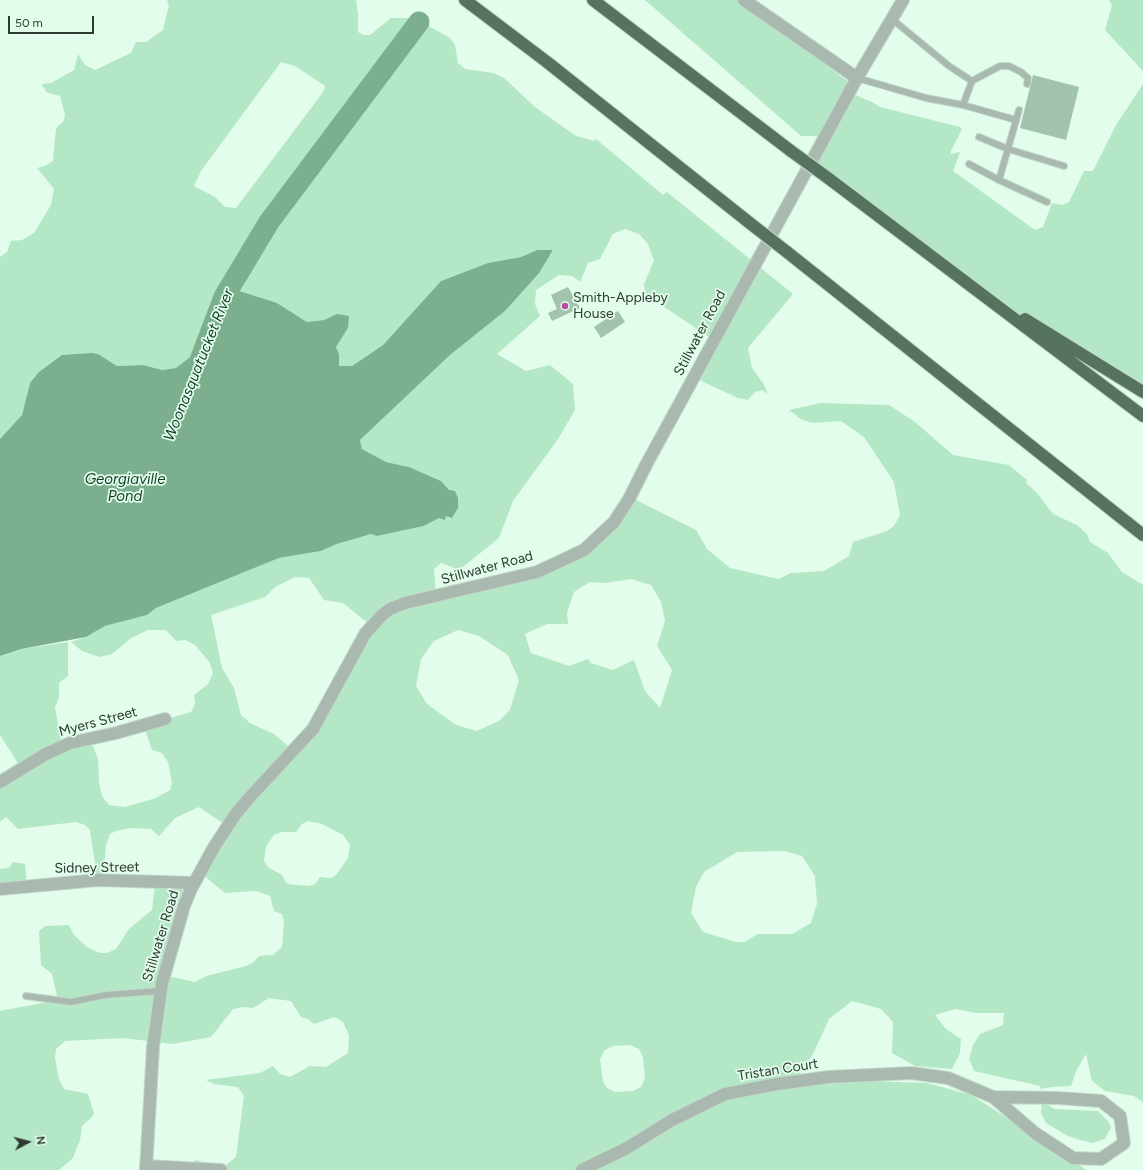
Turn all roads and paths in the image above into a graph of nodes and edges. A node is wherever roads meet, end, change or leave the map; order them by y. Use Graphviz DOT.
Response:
graph roads {
  1 [pos="465,0"];
  2 [pos="593,0"];
  3 [pos="744,0"];
  4 [pos="903,0"];
  5 [pos="892,19"];
  6 [pos="857,78"];
  7 [pos="972,81"];
  8 [pos="1027,84"];
  9 [pos="963,105"];
  10 [pos="1019,110"];
  11 [pos="1016,120"];
  12 [pos="980,137"];
  13 [pos="1008,149"];
  14 [pos="969,164"];
  15 [pos="1064,166"];
  16 [pos="999,180"];
  17 [pos="1047,202"];
  18 [pos="953,272"];
  19 [pos="1143,392"];
  20 [pos="1143,416"];
  21 [pos="1143,535"];
  22 [pos="165,719"];
  23 [pos="0,782"];
  24 [pos="194,883"];
  25 [pos="0,889"];
  26 [pos="160,990"];
  27 [pos="26,996"];
  28 [pos="993,1097"];
  29 [pos="146,1168"];
  30 [pos="221,1170"];
  31 [pos="582,1170"];
  1 -- 21 [label="highway, bridge"];
  2 -- 18 [label="highway, bridge"];
  3 -- 6 [label="street"];
  4 -- 5 [label="street, Stillwater Road"];
  5 -- 6 [label="street, Stillwater Road"];
  5 -- 7 [label="lane"];
  6 -- 9 [label="lane"];
  6 -- 24 [label="street, Stillwater Road"];
  7 -- 8 [label="lane"];
  7 -- 9 [label="lane"];
  9 -- 11 [label="lane"];
  10 -- 11 [label="lane"];
  11 -- 13 [label="lane"];
  12 -- 13 [label="lane"];
  13 -- 15 [label="lane"];
  13 -- 16 [label="lane"];
  14 -- 16 [label="lane"];
  16 -- 17 [label="lane"];
  18 -- 19 [label="highway"];
  18 -- 20 [label="highway"];
  22 -- 23 [label="street, Myers Street"];
  24 -- 25 [label="street, Sidney Street"];
  24 -- 26 [label="street, Stillwater Road"];
  26 -- 27 [label="lane"];
  26 -- 29 [label="street, Stillwater Road"];
  28 -- 28 [label="street, Tristan Court"];
  28 -- 31 [label="street, Tristan Court"];
  29 -- 30 [label="street"];
}
